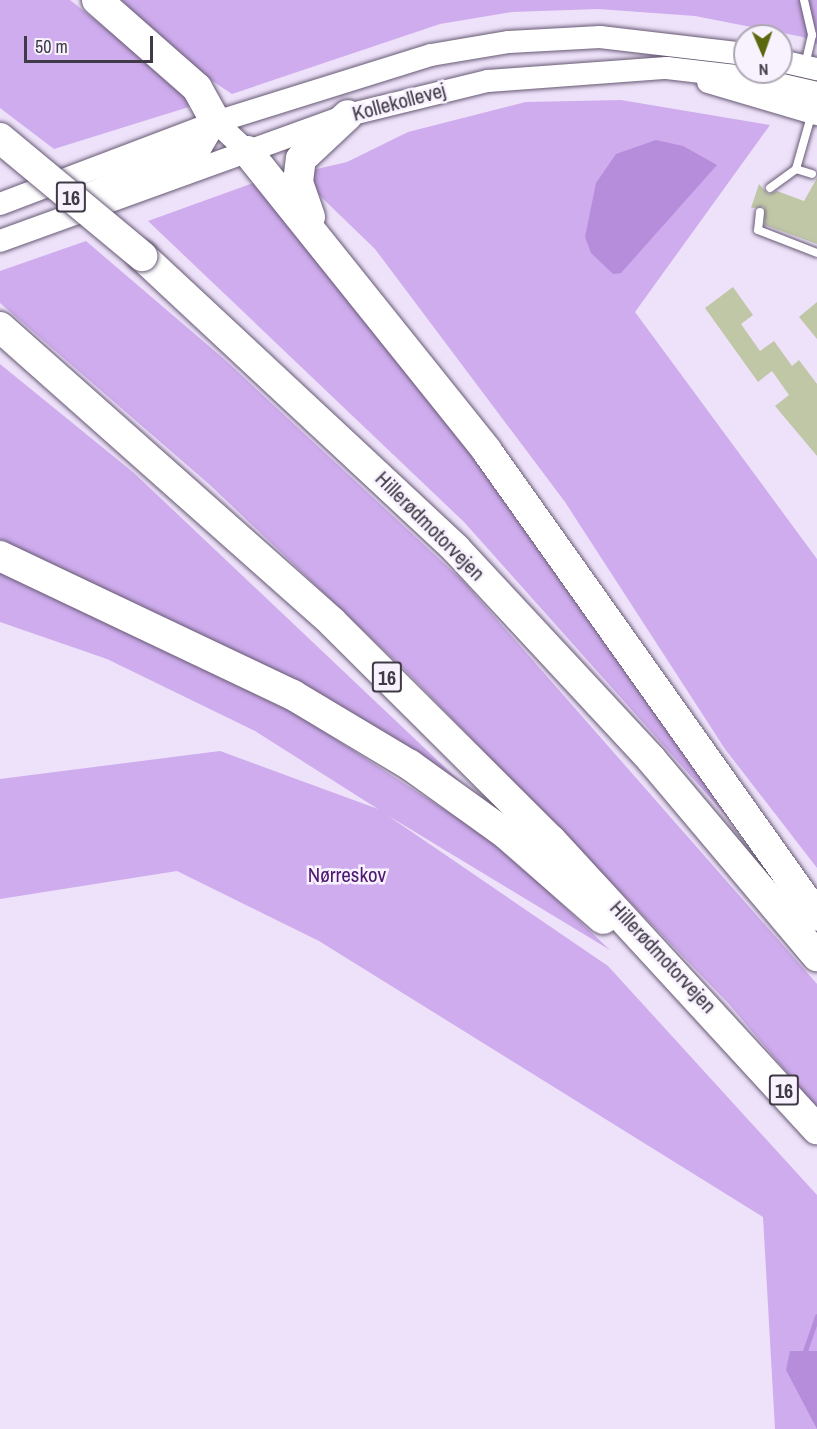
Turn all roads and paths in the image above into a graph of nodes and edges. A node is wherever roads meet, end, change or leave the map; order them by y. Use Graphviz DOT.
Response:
graph roads {
  1 [pos="97,0"];
  2 [pos="804,0"];
  3 [pos="733,53"];
  4 [pos="793,64"];
  5 [pos="811,68"];
  6 [pos="816,106"];
  7 [pos="348,116"];
  8 [pos="216,122"];
  9 [pos="0,138"];
  10 [pos="248,151"];
  11 [pos="796,169"];
  12 [pos="812,174"];
  13 [pos="770,188"];
  14 [pos="0,204"];
  15 [pos="760,212"];
  16 [pos="316,231"];
  17 [pos="0,235"];
  18 [pos="0,241"];
  19 [pos="817,253"];
  20 [pos="0,327"];
  21 [pos="0,556"];
  22 [pos="817,916"];
  23 [pos="817,957"];
  24 [pos="726,1025"];
  25 [pos="817,1129"];
  1 -- 8 [label="highway"];
  2 -- 5 [label="lane"];
  3 -- 8 [label="street, Kollekollevej"];
  4 -- 5 [label="street"];
  6 -- 7 [label="street, Kollekollevej"];
  6 -- 11 [label="lane"];
  7 -- 10 [label="street, Kollekollevej"];
  7 -- 16 [label="highway"];
  8 -- 10 [label="street"];
  8 -- 14 [label="street, Kollekollevej"];
  8 -- 17 [label="street"];
  9 -- 23 [label="highway, Hillerødmotorvejen / 16, bridge"];
  10 -- 16 [label="highway"];
  10 -- 18 [label="street, Kollekollevej"];
  11 -- 12 [label="lane"];
  11 -- 13 [label="lane"];
  15 -- 19 [label="lane"];
  16 -- 22 [label="highway"];
  20 -- 24 [label="highway, Hillerødmotorvejen / 16"];
  21 -- 24 [label="highway"];
  24 -- 25 [label="highway, Hillerødmotorvejen / 16"];
}
